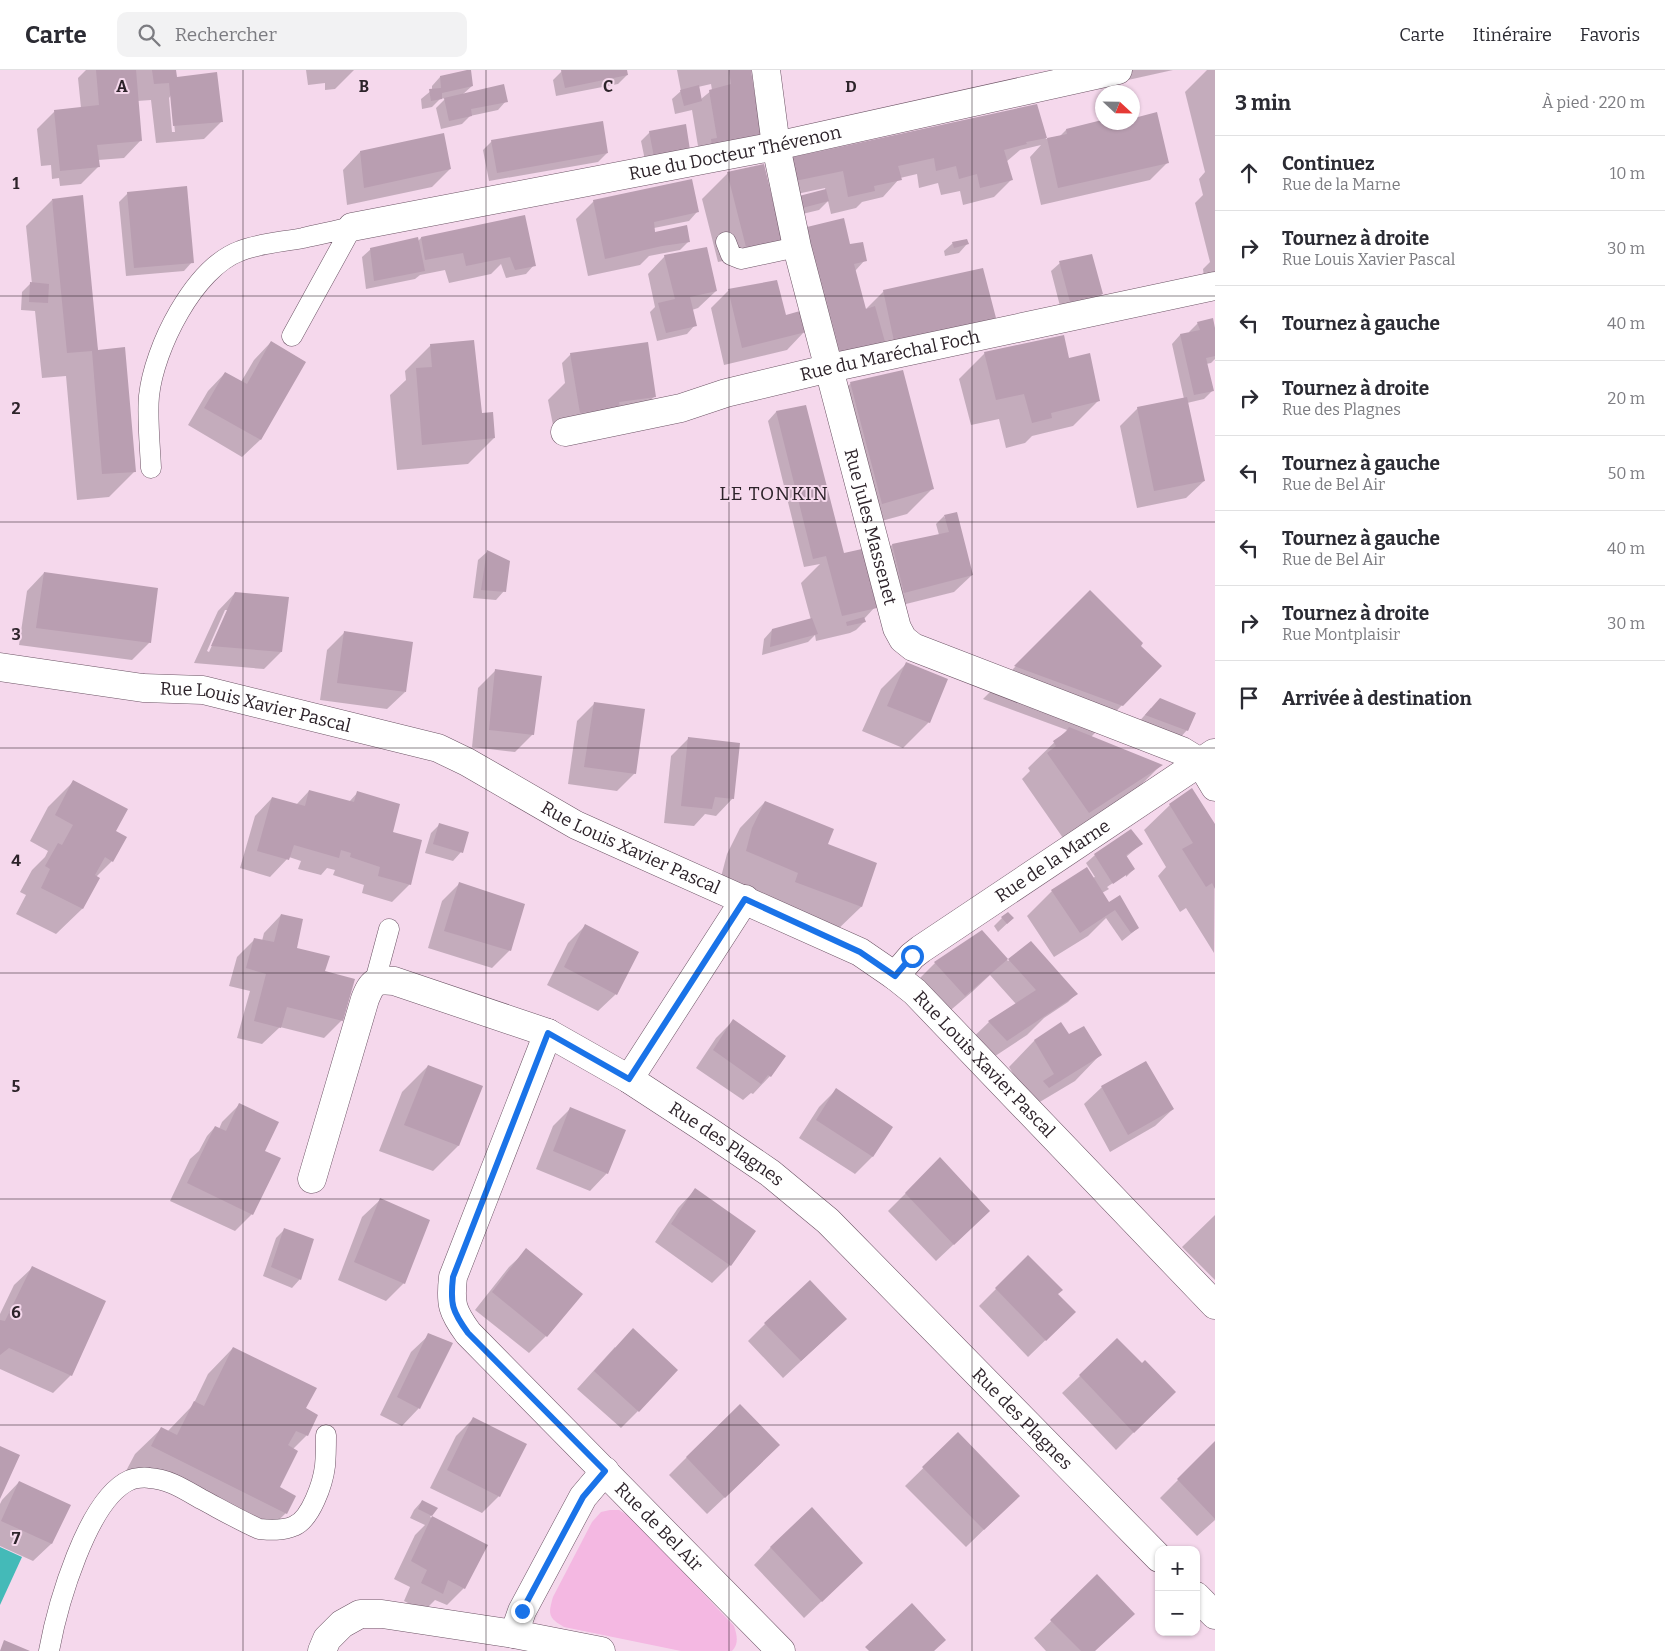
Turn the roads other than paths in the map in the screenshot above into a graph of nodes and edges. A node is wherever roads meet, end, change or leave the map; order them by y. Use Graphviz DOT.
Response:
graph roads {
  1 [pos="766,70"];
  2 [pos="1118,70"];
  3 [pos="776,146"];
  4 [pos="352,227"];
  5 [pos="726,242"];
  6 [pos="797,247"];
  7 [pos="1215,286"];
  8 [pos="292,336"];
  9 [pos="830,368"];
  10 [pos="565,432"];
  11 [pos="151,468"];
  12 [pos="0,667"];
  13 [pos="1207,757"];
  14 [pos="1215,787"];
  15 [pos="745,899"];
  16 [pos="388,929"];
  17 [pos="895,976"];
  18 [pos="375,981"];
  19 [pos="548,1033"];
  20 [pos="629,1079"];
  21 [pos="312,1179"];
  22 [pos="1215,1305"];
  23 [pos="326,1435"];
  24 [pos="605,1471"];
  25 [pos="1155,1554"];
  26 [pos="1200,1600"];
  27 [pos="1215,1616"];
  28 [pos="514,1634"];
  29 [pos="49,1651"];
  30 [pos="322,1651"];
  31 [pos="601,1651"];
  32 [pos="781,1651"];
  1 -- 3 [label="street, Rue Jules Massenet"];
  2 -- 3 [label="street, Rue du Docteur Thévenon"];
  3 -- 4 [label="street, Rue du Docteur Thévenon"];
  3 -- 6 [label="street, Rue Jules Massenet"];
  4 -- 8 [label="lane"];
  4 -- 11 [label="lane"];
  5 -- 6 [label="lane"];
  6 -- 9 [label="street, Rue Jules Massenet"];
  7 -- 9 [label="street, Rue du Maréchal Foch"];
  9 -- 10 [label="street, Rue du Maréchal Foch"];
  9 -- 13 [label="street, Rue Jules Massenet"];
  12 -- 15 [label="street, Rue Louis Xavier Pascal"];
  13 -- 14 [label="street, Rue Jules Massenet"];
  13 -- 17 [label="street, Rue de la Marne"];
  15 -- 17 [label="street, Rue Louis Xavier Pascal"];
  15 -- 20 [label="street"];
  16 -- 18 [label="lane"];
  17 -- 22 [label="street, Rue Louis Xavier Pascal"];
  18 -- 19 [label="street, Rue des Plagnes"];
  18 -- 21 [label="street"];
  19 -- 20 [label="street, Rue des Plagnes"];
  19 -- 24 [label="street, Rue de Bel Air"];
  20 -- 25 [label="street, Rue des Plagnes"];
  23 -- 29 [label="lane"];
  24 -- 28 [label="street"];
  24 -- 32 [label="street, Rue de Bel Air"];
  26 -- 27 [label="street"];
  28 -- 30 [label="street"];
  28 -- 31 [label="street"];
}
